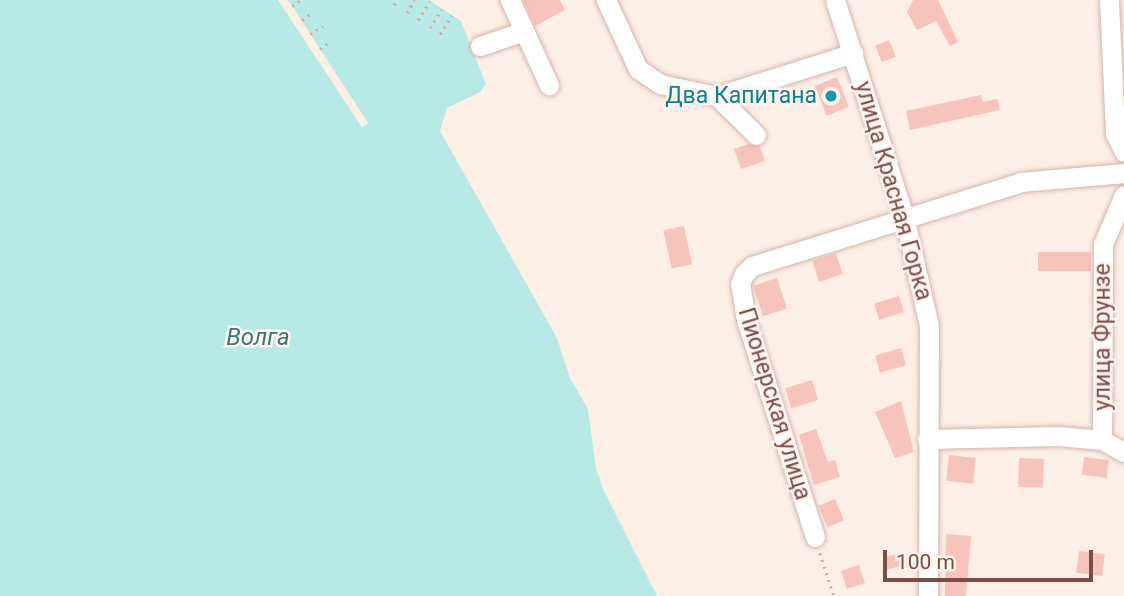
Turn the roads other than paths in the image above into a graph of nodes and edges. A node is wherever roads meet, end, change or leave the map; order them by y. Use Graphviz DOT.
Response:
graph roads {
  1 [pos="510,0"];
  2 [pos="606,0"];
  3 [pos="835,0"];
  4 [pos="1115,7"];
  5 [pos="524,31"];
  6 [pos="480,46"];
  7 [pos="853,53"];
  8 [pos="549,85"];
  9 [pos="717,96"];
  10 [pos="755,135"];
  11 [pos="1124,152"];
  12 [pos="1124,173"];
  13 [pos="1124,195"];
  14 [pos="904,216"];
  15 [pos="927,439"];
  16 [pos="1102,440"];
  17 [pos="1124,452"];
  18 [pos="815,537"];
  19 [pos="928,596"];
  1 -- 5 [label="street"];
  2 -- 9 [label="street"];
  3 -- 7 [label="street, улица Красная Горка"];
  4 -- 11 [label="street"];
  5 -- 6 [label="street"];
  5 -- 8 [label="street"];
  7 -- 9 [label="street"];
  7 -- 14 [label="street, улица Красная Горка"];
  9 -- 10 [label="street"];
  12 -- 14 [label="street"];
  13 -- 16 [label="street, улица Фрунзе"];
  14 -- 15 [label="street, улица Красная Горка"];
  14 -- 18 [label="street, Пионерская улица"];
  15 -- 16 [label="street"];
  15 -- 19 [label="street, улица Красная Горка"];
  16 -- 17 [label="street"];
}
